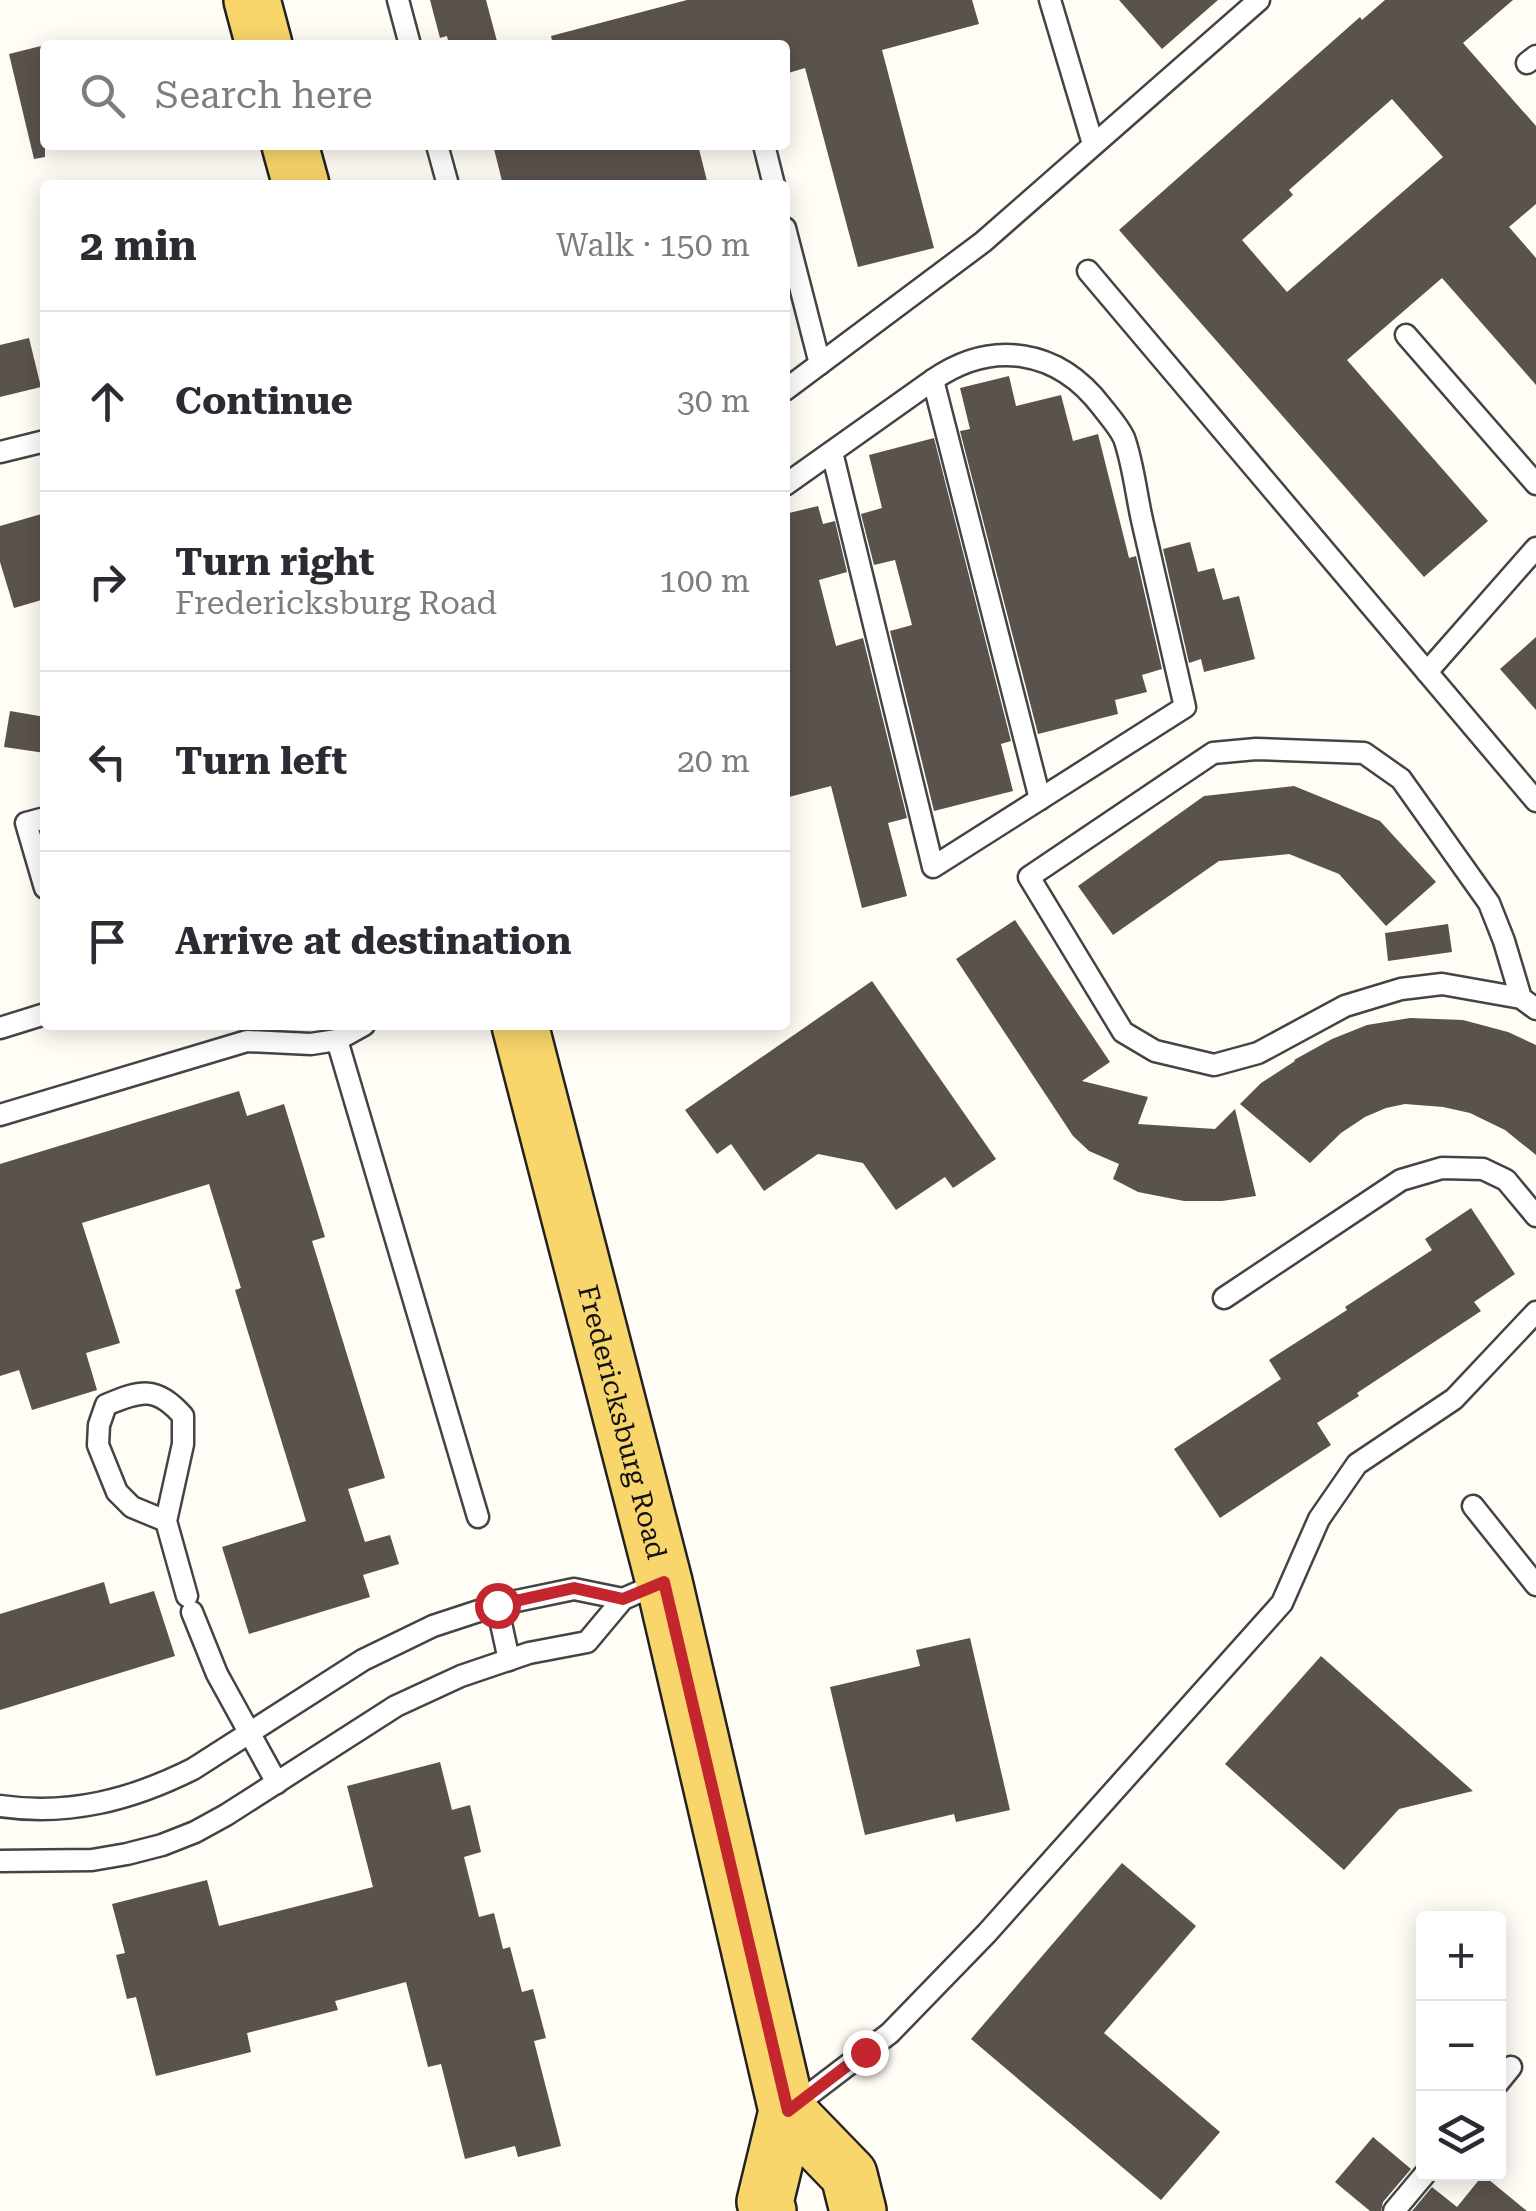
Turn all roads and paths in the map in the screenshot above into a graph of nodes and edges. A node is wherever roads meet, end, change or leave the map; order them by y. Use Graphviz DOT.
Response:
graph roads {
  1 [pos="252,0"];
  2 [pos="398,0"];
  3 [pos="1050,0"];
  4 [pos="1259,0"];
  5 [pos="263,40"];
  6 [pos="409,40"];
  7 [pos="1094,144"];
  8 [pos="291,150"];
  9 [pos="765,150"];
  10 [pos="439,152"];
  11 [pos="299,180"];
  12 [pos="447,180"];
  13 [pos="773,180"];
  14 [pos="790,247"];
  15 [pos="1088,271"];
  16 [pos="1406,335"];
  17 [pos="820,364"];
  18 [pos="933,380"];
  19 [pos="790,386"];
  20 [pos="40,442"];
  21 [pos="0,452"];
  22 [pos="832,452"];
  23 [pos="790,481"];
  24 [pos="1536,484"];
  25 [pos="1536,548"];
  26 [pos="1426,672"];
  27 [pos="1040,799"];
  28 [pos="1536,801"];
  29 [pos="40,819"];
  30 [pos="40,871"];
  31 [pos="1528,1004"];
  32 [pos="40,1016"];
  33 [pos="0,1028"];
  34 [pos="355,1030"];
  35 [pos="521,1030"];
  36 [pos="337,1040"];
  37 [pos="0,1115"];
  38 [pos="1536,1216"];
  39 [pos="1224,1298"];
  40 [pos="1536,1312"];
  41 [pos="1473,1506"];
  42 [pos="478,1517"];
  43 [pos="166,1521"];
  44 [pos="1536,1585"];
  45 [pos="643,1590"];
  46 [pos="497,1605"];
  47 [pos="510,1660"];
  48 [pos="250,1732"];
  49 [pos="277,1783"];
  50 [pos="0,1806"];
  51 [pos="0,1861"];
  52 [pos="788,2111"];
  53 [pos="1418,2181"];
  54 [pos="768,2211"];
  55 [pos="858,2211"];
  56 [pos="1394,2211"];
  1 -- 5 [label="main road"];
  2 -- 6 [label="lane"];
  3 -- 7 [label="lane"];
  4 -- 7 [label="lane"];
  7 -- 17 [label="lane"];
  8 -- 11 [label="main road"];
  9 -- 13 [label="lane"];
  10 -- 12 [label="lane"];
  14 -- 17 [label="lane"];
  15 -- 26 [label="lane"];
  16 -- 24 [label="lane"];
  17 -- 19 [label="lane"];
  18 -- 22 [label="lane"];
  18 -- 27 [label="lane"];
  18 -- 27 [label="lane"];
  20 -- 21 [label="lane"];
  22 -- 23 [label="lane"];
  22 -- 27 [label="lane"];
  25 -- 26 [label="lane"];
  26 -- 28 [label="lane"];
  29 -- 30 [label="lane"];
  31 -- 31 [label="lane"];
  32 -- 33 [label="lane"];
  34 -- 36 [label="lane"];
  35 -- 45 [label="main road, Fredericksburg Road"];
  36 -- 37 [label="lane"];
  36 -- 42 [label="lane"];
  38 -- 39 [label="lane"];
  40 -- 52 [label="lane"];
  41 -- 44 [label="lane"];
  43 -- 43 [label="lane"];
  43 -- 48 [label="lane"];
  45 -- 46 [label="lane"];
  45 -- 47 [label="lane"];
  45 -- 52 [label="main road, Fredericksburg Road"];
  46 -- 47 [label="lane"];
  46 -- 48 [label="lane"];
  47 -- 49 [label="lane"];
  48 -- 49 [label="lane"];
  48 -- 50 [label="lane"];
  49 -- 51 [label="lane"];
  52 -- 54 [label="main road, Fredericksburg Road"];
  52 -- 55 [label="main road"];
  53 -- 56 [label="lane"];
}
